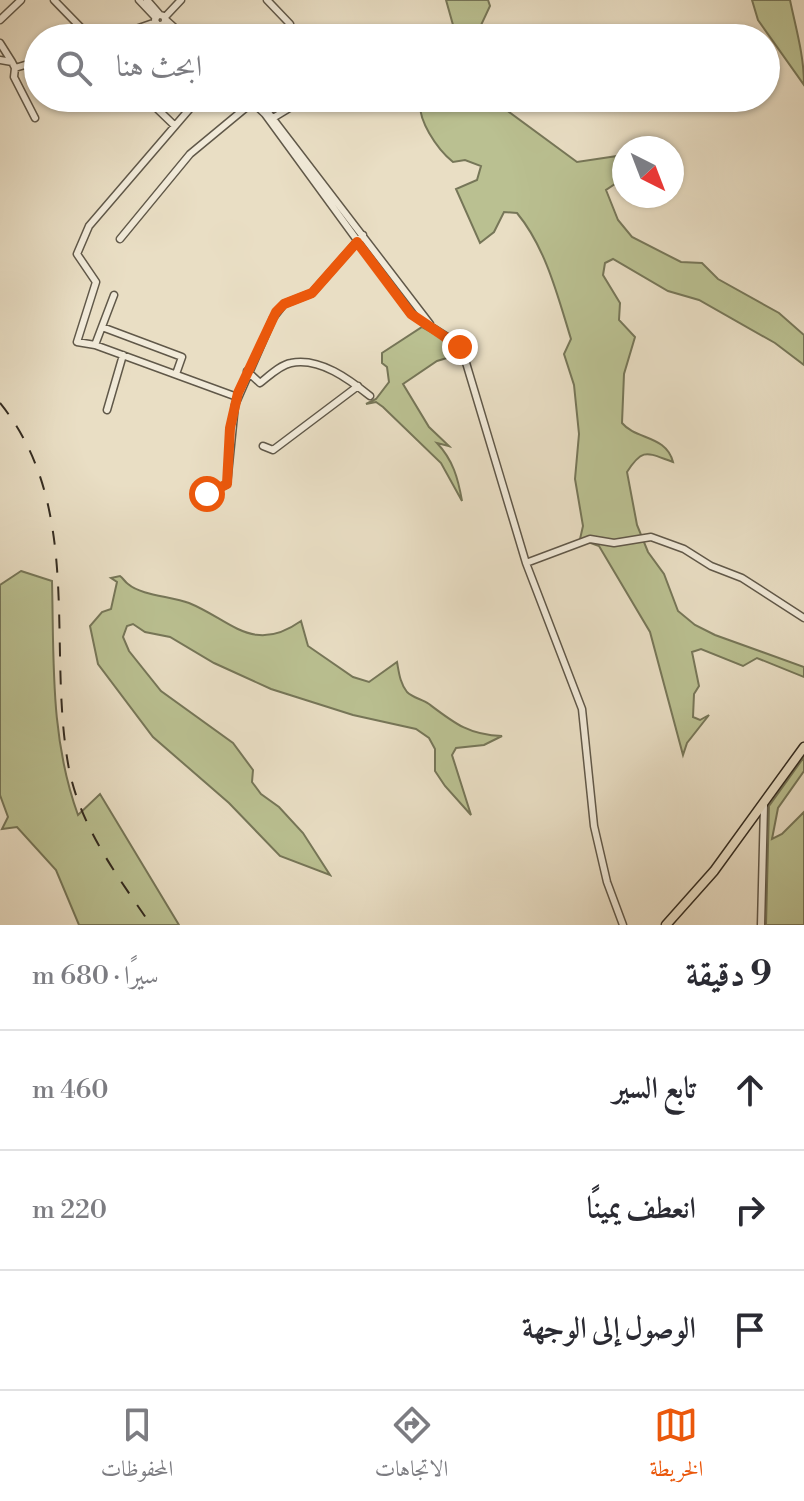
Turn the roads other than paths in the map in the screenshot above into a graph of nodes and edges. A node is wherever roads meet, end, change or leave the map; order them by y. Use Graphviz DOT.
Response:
graph roads {
  1 [pos="21,0"];
  2 [pos="54,0"];
  3 [pos="139,0"];
  4 [pos="147,0"];
  5 [pos="181,0"];
  6 [pos="267,0"];
  7 [pos="161,19"];
  8 [pos="0,20"];
  9 [pos="77,24"];
  10 [pos="148,24"];
  11 [pos="165,24"];
  12 [pos="168,24"];
  13 [pos="290,24"];
  14 [pos="0,43"];
  15 [pos="0,60"];
  16 [pos="24,63"];
  17 [pos="14,65"];
  18 [pos="24,97"];
  19 [pos="32,112"];
  20 [pos="160,112"];
  21 [pos="187,112"];
  22 [pos="239,112"];
  23 [pos="263,112"];
  24 [pos="267,112"];
  25 [pos="283,112"];
  26 [pos="35,118"];
  27 [pos="273,118"];
  28 [pos="175,126"];
  29 [pos="363,235"];
  30 [pos="120,239"];
  31 [pos="357,242"];
  32 [pos="369,244"];
  33 [pos="363,250"];
  34 [pos="114,295"];
  35 [pos="102,327"];
  36 [pos="433,327"];
  37 [pos="95,345"];
  38 [pos="123,355"];
  39 [pos="247,371"];
  40 [pos="176,374"];
  41 [pos="358,386"];
  42 [pos="370,396"];
  43 [pos="237,397"];
  44 [pos="107,410"];
  45 [pos="263,446"];
  46 [pos="207,494"];
  47 [pos="526,563"];
  48 [pos="804,618"];
  49 [pos="804,747"];
  50 [pos="764,802"];
  51 [pos="623,925"];
  52 [pos="666,925"];
  53 [pos="761,925"];
  1 -- 8 [label="street"];
  2 -- 9 [label="street"];
  3 -- 7 [label="street"];
  4 -- 7 [label="street"];
  5 -- 7 [label="street"];
  6 -- 13 [label="street"];
  7 -- 10 [label="street"];
  7 -- 11 [label="street"];
  7 -- 12 [label="street"];
  14 -- 17 [label="street"];
  15 -- 17 [label="street"];
  16 -- 17 [label="street"];
  17 -- 18 [label="street"];
  19 -- 26 [label="street"];
  20 -- 28 [label="street"];
  21 -- 28 [label="street"];
  22 -- 30 [label="street"];
  23 -- 31 [label="street"];
  24 -- 27 [label="street"];
  25 -- 27 [label="street"];
  27 -- 29 [label="street"];
  28 -- 37 [label="street"];
  29 -- 31 [label="street"];
  29 -- 32 [label="street"];
  31 -- 33 [label="street"];
  31 -- 39 [label="street"];
  32 -- 33 [label="street"];
  32 -- 36 [label="street"];
  33 -- 36 [label="street"];
  34 -- 35 [label="street"];
  35 -- 37 [label="street"];
  35 -- 40 [label="street"];
  36 -- 47 [label="street"];
  37 -- 38 [label="street"];
  38 -- 40 [label="street"];
  38 -- 44 [label="street"];
  39 -- 41 [label="street"];
  39 -- 43 [label="street"];
  40 -- 43 [label="street"];
  41 -- 42 [label="street"];
  41 -- 45 [label="street"];
  43 -- 46 [label="street"];
  47 -- 48 [label="street"];
  47 -- 51 [label="street"];
  49 -- 50 [label="main road"];
  50 -- 52 [label="main road"];
  50 -- 53 [label="street"];
}
